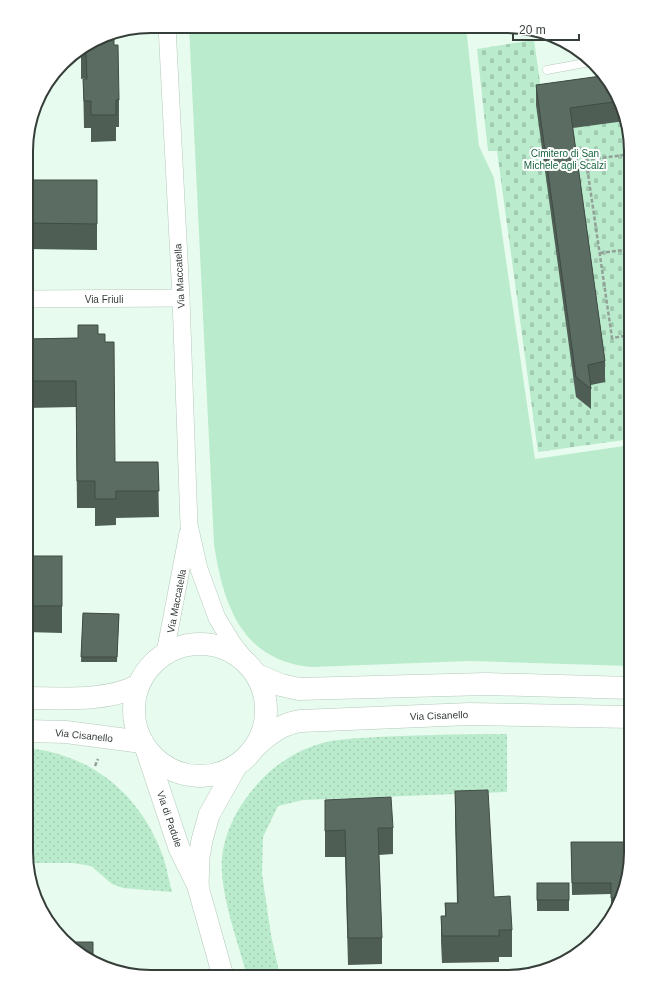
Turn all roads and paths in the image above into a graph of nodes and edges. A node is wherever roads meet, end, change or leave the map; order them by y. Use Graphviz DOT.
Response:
graph roads {
  1 [pos="167,33"];
  2 [pos="584,63"];
  3 [pos="547,70"];
  4 [pos="624,155"];
  5 [pos="624,250"];
  6 [pos="600,253"];
  7 [pos="181,298"];
  8 [pos="33,299"];
  9 [pos="624,336"];
  10 [pos="189,525"];
  11 [pos="165,653"];
  12 [pos="253,670"];
  13 [pos="137,686"];
  14 [pos="624,688"];
  15 [pos="33,698"];
  16 [pos="624,717"];
  17 [pos="33,731"];
  18 [pos="144,745"];
  19 [pos="256,746"];
  20 [pos="237,765"];
  21 [pos="198,886"];
  22 [pos="221,970"];
  1 -- 7 [label="street, Via Maccatella"];
  2 -- 3 [label="lane"];
  4 -- 6 [label="path"];
  5 -- 6 [label="path"];
  6 -- 9 [label="path"];
  7 -- 8 [label="street, Via Friuli"];
  7 -- 10 [label="street, Via Maccatella"];
  10 -- 11 [label="street, Via Maccatella"];
  10 -- 12 [label="street, Via Maccatella"];
  11 -- 12 [label="main road"];
  11 -- 13 [label="main road"];
  12 -- 14 [label="main road"];
  12 -- 19 [label="main road"];
  13 -- 15 [label="main road"];
  13 -- 18 [label="main road"];
  16 -- 19 [label="main road, Via Cisanello"];
  17 -- 18 [label="main road, Via Cisanello"];
  18 -- 20 [label="main road"];
  18 -- 21 [label="street, Via di Padule"];
  19 -- 20 [label="main road"];
  20 -- 21 [label="street, Via di Padule"];
  21 -- 22 [label="street, Via di Padule"];
}
